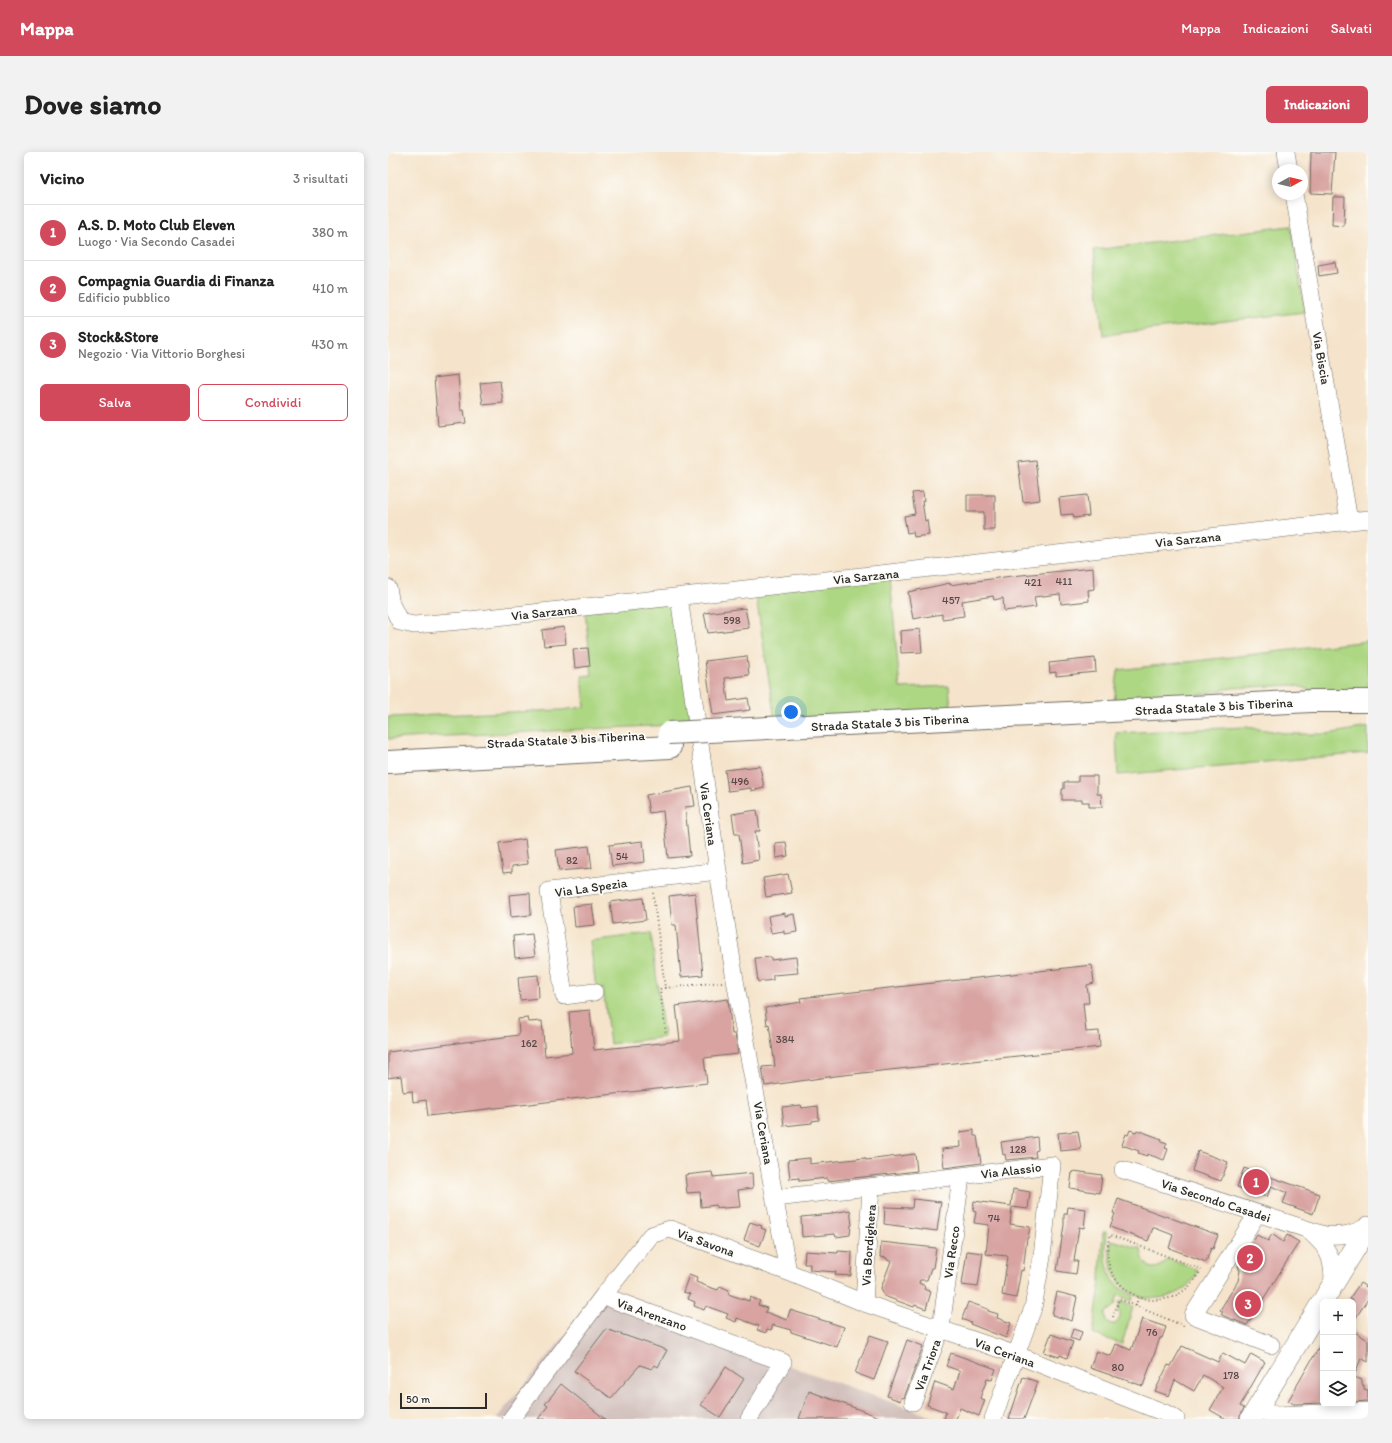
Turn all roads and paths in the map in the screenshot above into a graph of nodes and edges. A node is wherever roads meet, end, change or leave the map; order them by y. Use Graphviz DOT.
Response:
graph roads {
  1 [pos="1286,152"];
  2 [pos="1288,164"];
  3 [pos="1295,200"];
  4 [pos="1368,519"];
  5 [pos="1349,521"];
  6 [pos="388,588"];
  7 [pos="679,597"];
  8 [pos="1368,701"];
  9 [pos="1368,715"];
  10 [pos="826,733"];
  11 [pos="669,740"];
  12 [pos="388,748"];
  13 [pos="388,762"];
  14 [pos="718,871"];
  15 [pos="652,879"];
  16 [pos="735,980"];
  17 [pos="665,988"];
  18 [pos="594,992"];
  19 [pos="666,1035"];
  20 [pos="1123,1170"];
  21 [pos="962,1176"];
  22 [pos="871,1187"];
  23 [pos="776,1198"];
  24 [pos="1257,1214"];
  25 [pos="1368,1226"];
  26 [pos="1318,1236"];
  27 [pos="1351,1254"];
  28 [pos="788,1272"];
  29 [pos="1333,1284"];
  30 [pos="603,1296"];
  31 [pos="1138,1297"];
  32 [pos="864,1303"];
  33 [pos="1136,1306"];
  34 [pos="1193,1315"];
  35 [pos="1113,1317"];
  36 [pos="941,1328"];
  37 [pos="1272,1345"];
  38 [pos="1017,1355"];
  39 [pos="913,1402"];
  40 [pos="1368,1411"];
  41 [pos="1254,1415"];
  42 [pos="1170,1417"];
  43 [pos="511,1419"];
  44 [pos="749,1419"];
  45 [pos="993,1419"];
  1 -- 2 [label="street"];
  3 -- 5 [label="street, Via Biscia"];
  4 -- 5 [label="street, Via Sarzana"];
  5 -- 7 [label="street, Via Sarzana"];
  6 -- 7 [label="street, Via Sarzana"];
  7 -- 14 [label="street, Via Ceriana"];
  8 -- 10 [label="highway, Strada Statale 3 bis Tiberina"];
  9 -- 10 [label="highway, Strada Statale 3 bis Tiberina"];
  10 -- 11 [label="highway, Strada Statale 3 bis Tiberina"];
  11 -- 12 [label="highway, Strada Statale 3 bis Tiberina"];
  11 -- 13 [label="highway, Strada Statale 3 bis Tiberina"];
  14 -- 15 [label="street, Via La Spezia"];
  14 -- 16 [label="street, Via Ceriana"];
  15 -- 17 [label="path"];
  15 -- 18 [label="street, Via La Spezia"];
  16 -- 17 [label="path"];
  16 -- 23 [label="street, Via Ceriana"];
  17 -- 19 [label="path"];
  20 -- 24 [label="street, Via Secondo Casadei"];
  21 -- 22 [label="street, Via Alassio"];
  21 -- 36 [label="street, Via Recco"];
  21 -- 38 [label="street, Via Alassio"];
  22 -- 23 [label="street, Via Alassio"];
  22 -- 32 [label="street, Via Bordighera"];
  23 -- 28 [label="street, Via Ceriana"];
  24 -- 26 [label="street, Via Secondo Casadei"];
  24 -- 34 [label="street"];
  25 -- 26 [label="street, Via Secondo Casadei"];
  25 -- 27 [label="main road"];
  26 -- 27 [label="street, Via Secondo Casadei"];
  26 -- 29 [label="street"];
  27 -- 29 [label="main road"];
  28 -- 30 [label="street, Via Savona"];
  28 -- 32 [label="street, Via Ceriana"];
  29 -- 41 [label="main road"];
  30 -- 43 [label="street, Via Arenzano"];
  30 -- 44 [label="street, Via Arenzano"];
  31 -- 31 [label="path"];
  31 -- 33 [label="path"];
  32 -- 36 [label="street, Via Ceriana"];
  33 -- 34 [label="path"];
  33 -- 35 [label="path"];
  34 -- 37 [label="street"];
  36 -- 38 [label="street, Via Ceriana"];
  36 -- 39 [label="street, Via Triora"];
  38 -- 42 [label="street, Via Ceriana"];
  38 -- 45 [label="street"];
  40 -- 41 [label="street"];
}
